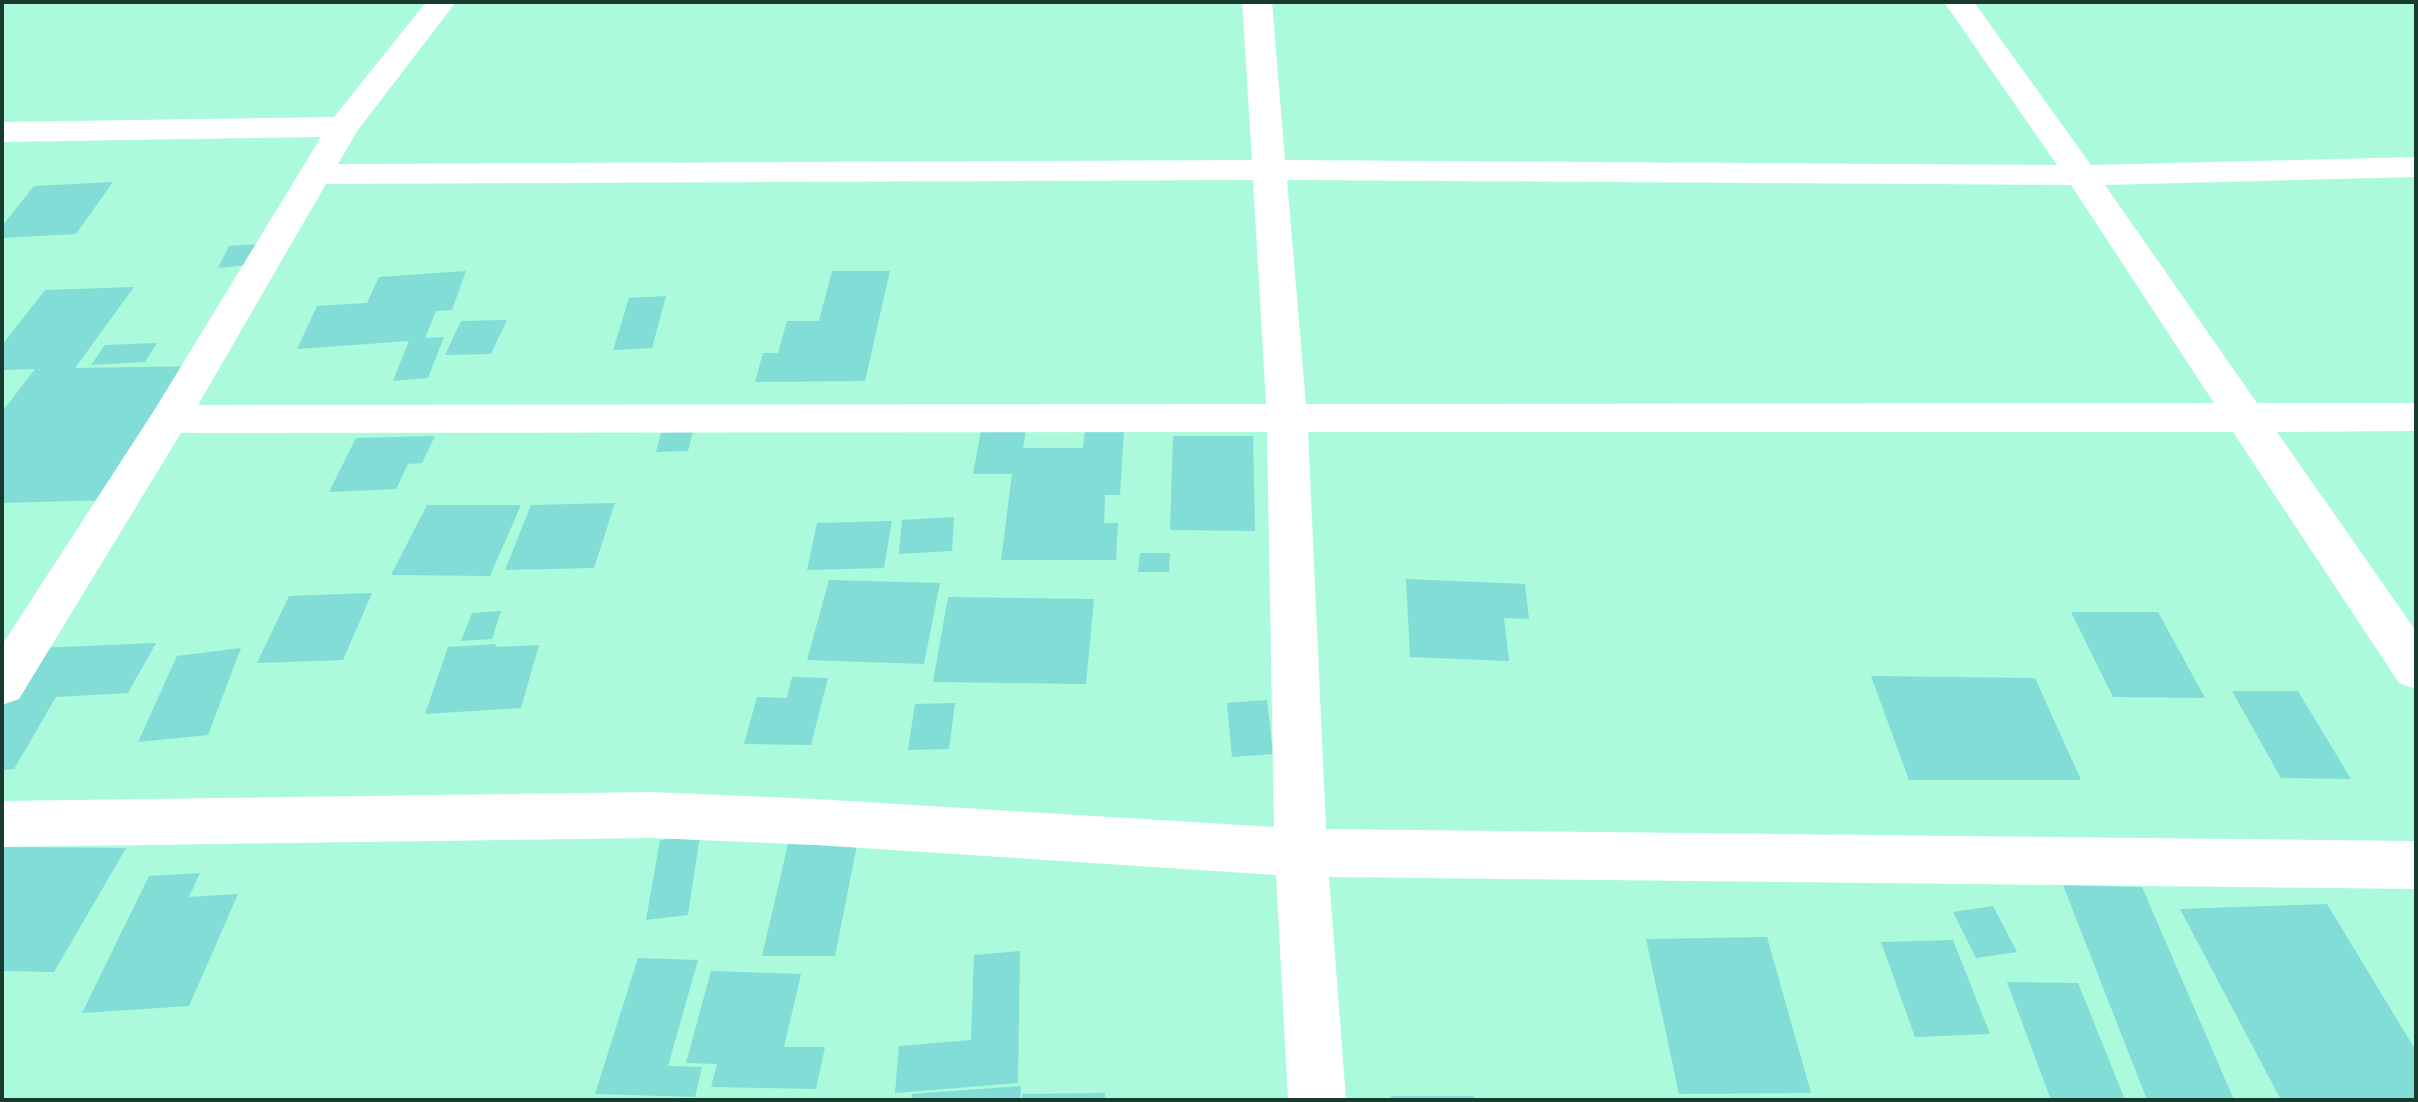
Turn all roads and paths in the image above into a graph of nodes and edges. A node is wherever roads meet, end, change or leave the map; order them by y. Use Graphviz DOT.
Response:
graph roads {
  1 [pos="441,2"];
  2 [pos="1257,2"];
  3 [pos="1959,2"];
  4 [pos="343,127"];
  5 [pos="2,132"];
  6 [pos="2416,167"];
  7 [pos="1270,170"];
  8 [pos="316,174"];
  9 [pos="2081,175"];
  10 [pos="2245,417"];
  11 [pos="2416,417"];
  12 [pos="1287,418"];
  13 [pos="169,419"];
  14 [pos="2416,669"];
  15 [pos="2,685"];
  16 [pos="2,824"];
  17 [pos="1301,853"];
  18 [pos="2416,865"];
  19 [pos="1317,1100"];
  1 -- 4 [label="street"];
  2 -- 7 [label="street"];
  3 -- 9 [label="street"];
  4 -- 5 [label="street"];
  4 -- 8 [label="street"];
  6 -- 9 [label="street"];
  7 -- 8 [label="street"];
  7 -- 9 [label="street"];
  7 -- 12 [label="street"];
  8 -- 13 [label="street"];
  9 -- 10 [label="street"];
  10 -- 11 [label="street"];
  10 -- 12 [label="street"];
  10 -- 14 [label="street"];
  12 -- 13 [label="street"];
  12 -- 17 [label="street"];
  13 -- 15 [label="street"];
  16 -- 17 [label="street"];
  17 -- 18 [label="street"];
  17 -- 19 [label="street"];
}
